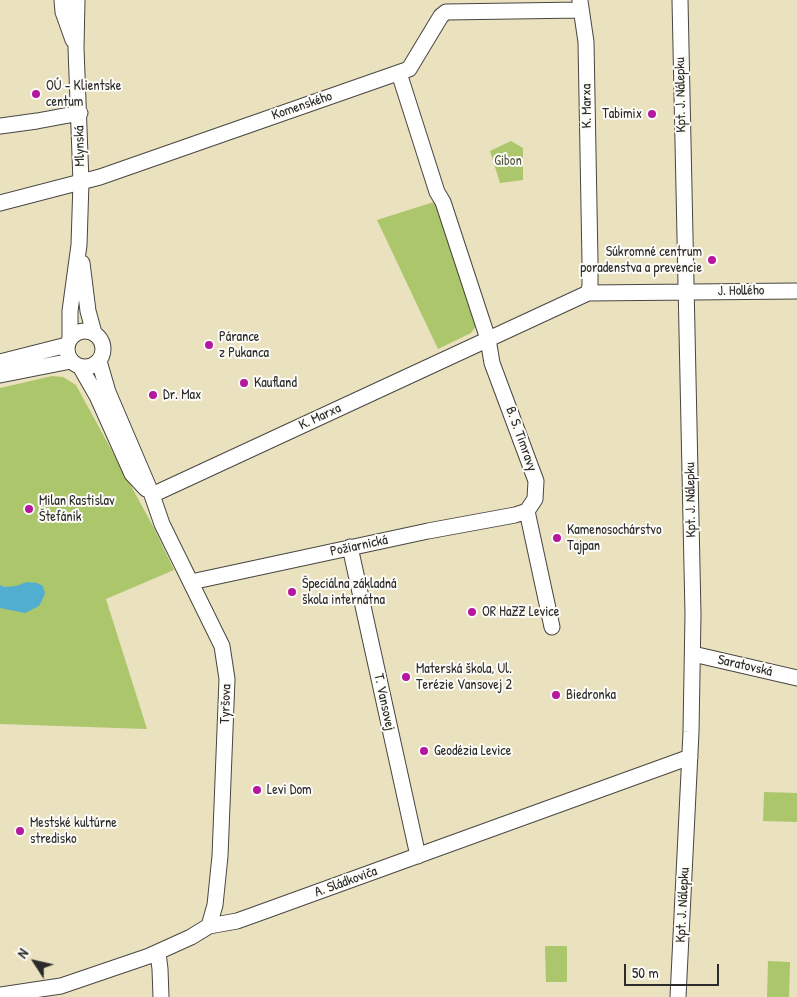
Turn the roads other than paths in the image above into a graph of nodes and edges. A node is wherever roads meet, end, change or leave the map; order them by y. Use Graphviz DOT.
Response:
graph roads {
  1 [pos="62,0"];
  2 [pos="77,0"];
  3 [pos="679,1"];
  4 [pos="580,5"];
  5 [pos="76,48"];
  6 [pos="399,73"];
  7 [pos="80,113"];
  8 [pos="0,126"];
  9 [pos="81,182"];
  10 [pos="0,203"];
  11 [pos="79,244"];
  12 [pos="797,291"];
  13 [pos="685,292"];
  14 [pos="588,293"];
  15 [pos="94,333"];
  16 [pos="488,339"];
  17 [pos="68,342"];
  18 [pos="99,361"];
  19 [pos="0,362"];
  20 [pos="76,364"];
  21 [pos="0,375"];
  22 [pos="152,495"];
  23 [pos="527,511"];
  24 [pos="350,547"];
  25 [pos="191,582"];
  26 [pos="552,627"];
  27 [pos="693,654"];
  28 [pos="797,678"];
  29 [pos="690,757"];
  30 [pos="418,856"];
  31 [pos="209,926"];
  32 [pos="153,954"];
  33 [pos="0,995"];
  34 [pos="161,997"];
  35 [pos="678,997"];
  1 -- 5 [label="street, Mlynská"];
  2 -- 5 [label="street, Mlynská"];
  3 -- 13 [label="street, Kpt. J. Nálepku"];
  4 -- 6 [label="street, Komenského"];
  4 -- 14 [label="street, K. Marxa"];
  5 -- 7 [label="street, Mlynská"];
  6 -- 9 [label="street, Komenského"];
  6 -- 16 [label="street"];
  7 -- 8 [label="street"];
  7 -- 9 [label="street, Mlynská"];
  9 -- 10 [label="street, Komenského"];
  9 -- 11 [label="street, Mlynská"];
  11 -- 15 [label="street, Mlynská"];
  11 -- 17 [label="street, Mlynská"];
  12 -- 13 [label="street, J. Hollého"];
  13 -- 14 [label="street, K. Marxa"];
  13 -- 27 [label="street, Kpt. J. Nálepku"];
  14 -- 16 [label="street, K. Marxa"];
  15 -- 17 [label="street"];
  15 -- 18 [label="street"];
  16 -- 22 [label="street, K. Marxa"];
  16 -- 23 [label="street, B. S. Timravy"];
  17 -- 19 [label="street"];
  17 -- 20 [label="street"];
  18 -- 20 [label="street"];
  18 -- 22 [label="street, Tyršova"];
  20 -- 21 [label="street"];
  20 -- 22 [label="street, Tyršova"];
  22 -- 25 [label="street, Tyršova"];
  23 -- 24 [label="street, Požiarnická"];
  23 -- 26 [label="street"];
  24 -- 25 [label="street, Požiarnická"];
  24 -- 30 [label="street, T. Vansovej"];
  25 -- 31 [label="street, Tyršova"];
  27 -- 28 [label="street, Saratovská"];
  27 -- 29 [label="street, Kpt. J. Nálepku"];
  29 -- 30 [label="street, A. Sládkoviča"];
  29 -- 35 [label="street, Kpt. J. Nálepku"];
  30 -- 31 [label="street, A. Sládkoviča"];
  31 -- 32 [label="street, A. Sládkoviča"];
  32 -- 33 [label="street, A. Sládkoviča"];
  32 -- 34 [label="street"];
}
